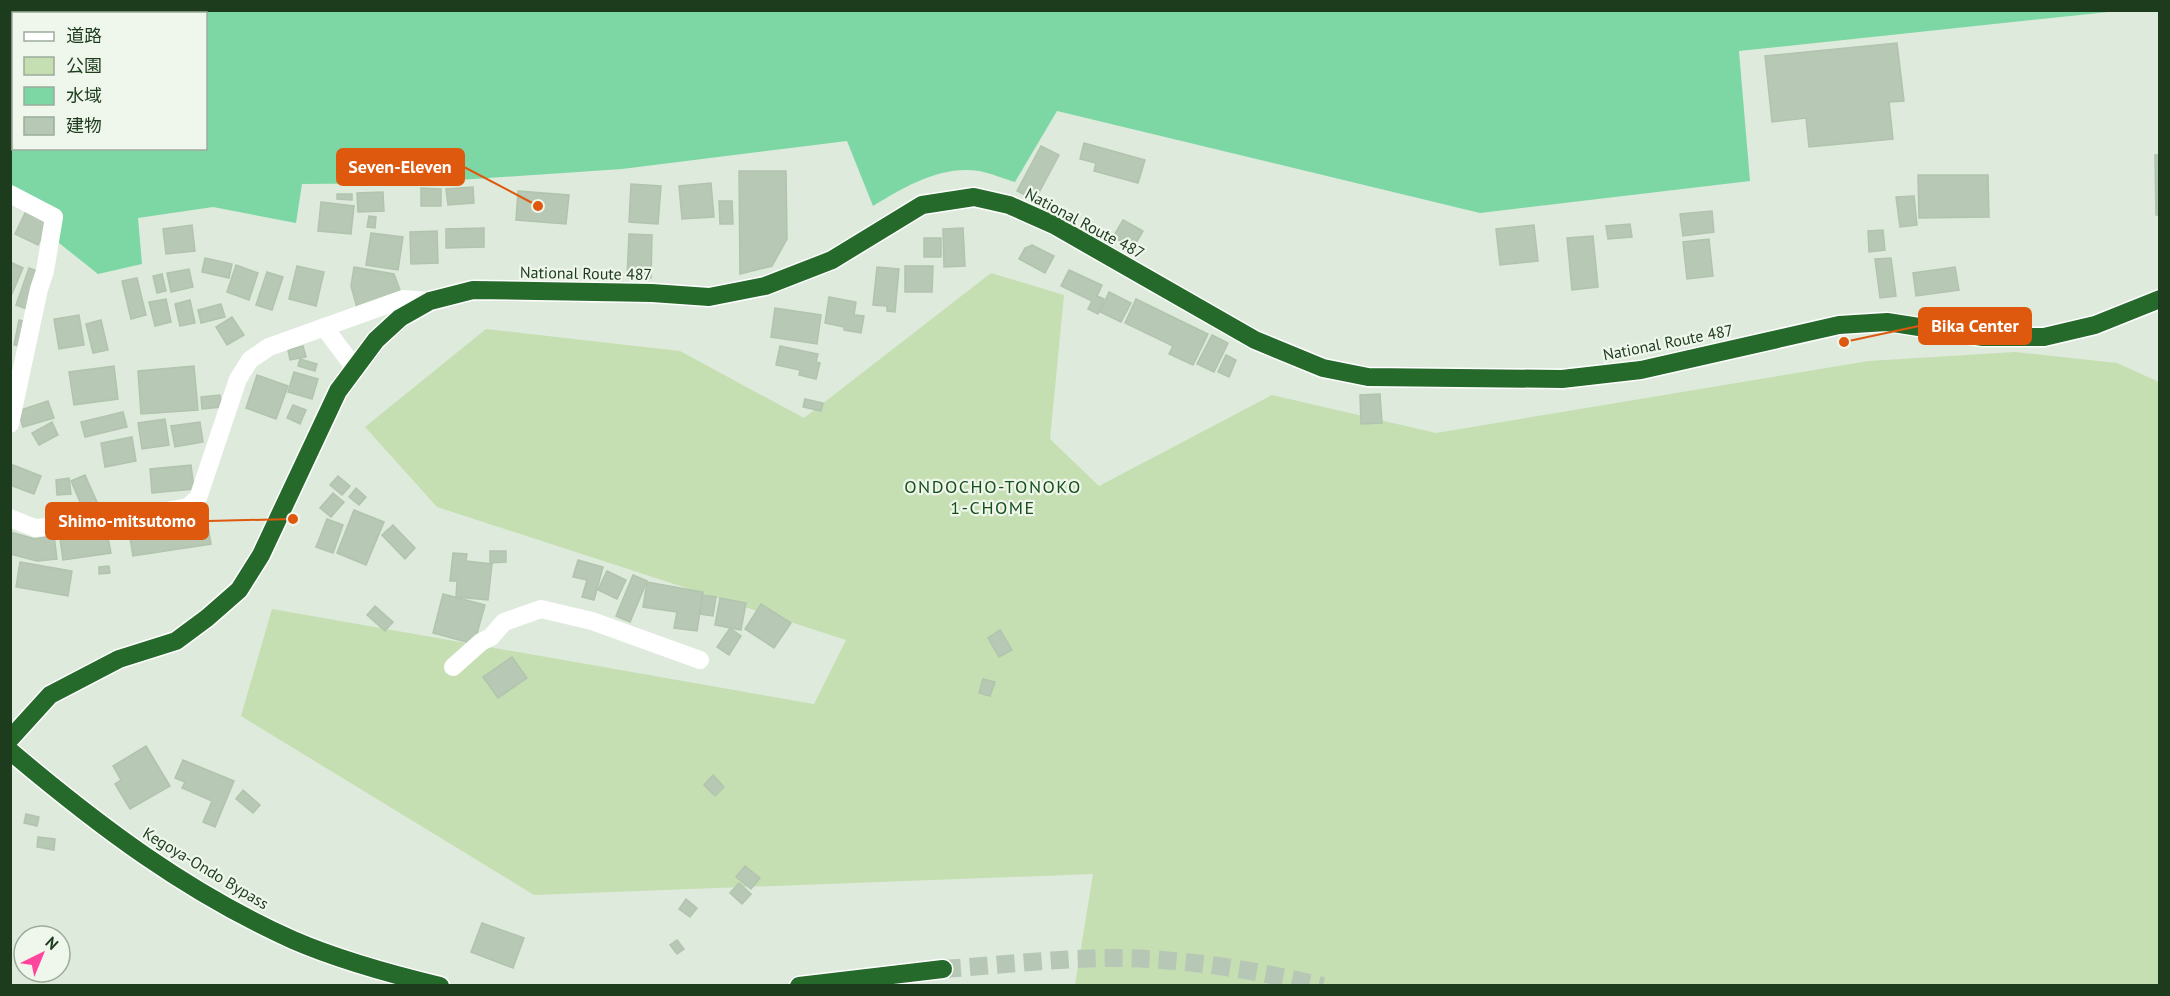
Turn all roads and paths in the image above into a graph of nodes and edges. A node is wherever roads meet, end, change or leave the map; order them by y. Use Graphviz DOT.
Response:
graph roads {
  1 [pos="10,194"];
  2 [pos="2160,299"];
  3 [pos="430,301"];
  4 [pos="324,327"];
  5 [pos="354,367"];
  6 [pos="10,424"];
  7 [pos="10,518"];
  8 [pos="700,660"];
  9 [pos="453,668"];
  10 [pos="10,739"];
  11 [pos="10,751"];
  12 [pos="943,969"];
  13 [pos="440,986"];
  14 [pos="799,986"];
  1 -- 6 [label="street"];
  2 -- 3 [label="highway, National Route 487"];
  3 -- 4 [label="street"];
  3 -- 5 [label="highway, National Route 487"];
  4 -- 5 [label="street"];
  4 -- 7 [label="street"];
  5 -- 10 [label="highway, National Route 487"];
  8 -- 9 [label="street"];
  11 -- 13 [label="highway, Kegoya-Ondo Bypass"];
  12 -- 14 [label="highway"];
}
